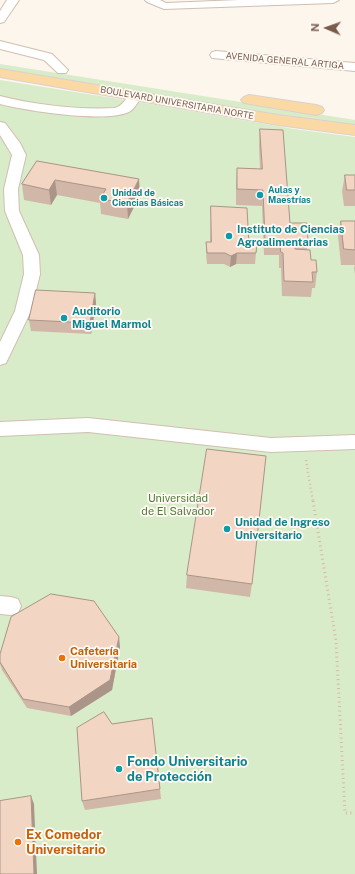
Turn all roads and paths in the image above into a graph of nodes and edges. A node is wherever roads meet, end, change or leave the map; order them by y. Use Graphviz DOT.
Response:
graph roads {
  1 [pos="151,0"];
  2 [pos="333,0"];
  3 [pos="7,2"];
  4 [pos="0,20"];
  5 [pos="0,45"];
  6 [pos="216,55"];
  7 [pos="0,60"];
  8 [pos="355,67"];
  9 [pos="62,70"];
  10 [pos="0,74"];
  11 [pos="136,95"];
  12 [pos="0,100"];
  13 [pos="343,114"];
  14 [pos="0,126"];
  15 [pos="355,130"];
  16 [pos="0,359"];
  17 [pos="0,429"];
  18 [pos="355,442"];
  19 [pos="302,443"];
  20 [pos="355,813"];
  1 -- 2 [label="street"];
  3 -- 4 [label="street"];
  5 -- 9 [label="street"];
  6 -- 8 [label="street, AVENIDA GENERAL ARTIGA"];
  7 -- 9 [label="main road, BOULEVARD UNIVERSITARIA NORTE"];
  9 -- 13 [label="main road, BOULEVARD UNIVERSITARIA NORTE"];
  10 -- 11 [label="main road, BOULEVARD UNIVERSITARIA NORTE"];
  11 -- 12 [label="street"];
  11 -- 15 [label="main road, BOULEVARD UNIVERSITARIA NORTE"];
  14 -- 16 [label="street"];
  17 -- 19 [label="street"];
  18 -- 19 [label="street"];
  19 -- 20 [label="path"];
}
